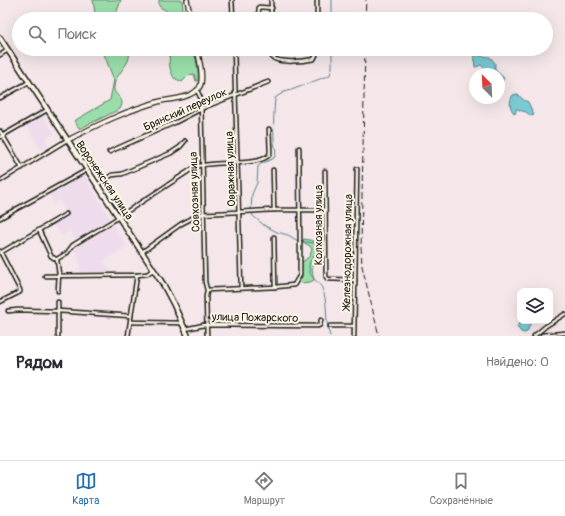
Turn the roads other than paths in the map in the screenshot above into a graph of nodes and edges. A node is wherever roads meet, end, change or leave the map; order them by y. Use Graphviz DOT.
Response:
graph roads {
  1 [pos="187,0"];
  2 [pos="232,0"];
  3 [pos="272,0"];
  4 [pos="317,0"];
  5 [pos="272,8"];
  6 [pos="190,12"];
  7 [pos="233,12"];
  8 [pos="258,12"];
  9 [pos="272,12"];
  10 [pos="316,12"];
  11 [pos="0,38"];
  12 [pos="8,50"];
  13 [pos="0,55"];
  14 [pos="12,56"];
  15 [pos="12,56"];
  16 [pos="199,56"];
  17 [pos="234,56"];
  18 [pos="272,56"];
  19 [pos="316,56"];
  20 [pos="29,81"];
  21 [pos="268,82"];
  22 [pos="197,90"];
  23 [pos="235,95"];
  24 [pos="0,98"];
  25 [pos="200,109"];
  26 [pos="48,110"];
  27 [pos="269,129"];
  28 [pos="0,131"];
  29 [pos="1,136"];
  30 [pos="68,140"];
  31 [pos="185,141"];
  32 [pos="300,148"];
  33 [pos="109,152"];
  34 [pos="237,162"];
  35 [pos="202,165"];
  36 [pos="22,168"];
  37 [pos="357,169"];
  38 [pos="87,170"];
  39 [pos="273,170"];
  40 [pos="325,171"];
  41 [pos="0,182"];
  42 [pos="98,185"];
  43 [pos="274,210"];
  44 [pos="300,210"];
  45 [pos="325,210"];
  46 [pos="240,213"];
  47 [pos="66,214"];
  48 [pos="203,214"];
  49 [pos="119,217"];
  50 [pos="0,218"];
  51 [pos="39,230"];
  52 [pos="274,237"];
  53 [pos="0,252"];
  54 [pos="142,252"];
  55 [pos="57,259"];
  56 [pos="154,270"];
  57 [pos="137,275"];
  58 [pos="44,276"];
  59 [pos="59,276"];
  60 [pos="355,280"];
  61 [pos="275,287"];
  62 [pos="241,288"];
  63 [pos="207,290"];
  64 [pos="58,291"];
  65 [pos="0,302"];
  66 [pos="58,302"];
  67 [pos="8,311"];
  68 [pos="58,311"];
  69 [pos="565,314"];
  70 [pos="131,316"];
  71 [pos="321,320"];
  72 [pos="131,322"];
  73 [pos="183,323"];
  74 [pos="207,325"];
  75 [pos="330,326"];
  76 [pos="353,326"];
  77 [pos="185,329"];
  78 [pos="565,333"];
  79 [pos="542,335"];
  80 [pos="58,336"];
  81 [pos="128,336"];
  82 [pos="188,336"];
  83 [pos="207,336"];
  84 [pos="354,336"];
  85 [pos="534,336"];
  1 -- 6 [label="main road"];
  2 -- 7 [label="street"];
  3 -- 5 [label="street"];
  4 -- 10 [label="street"];
  5 -- 8 [label="street"];
  5 -- 9 [label="street"];
  11 -- 12 [label="highway, Воронежская улица"];
  12 -- 13 [label="street"];
  12 -- 15 [label="highway, Воронежская улица"];
  14 -- 20 [label="highway, Воронежская улица"];
  16 -- 22 [label="main road, Совхозная улица"];
  17 -- 23 [label="street, Овражная улица"];
  18 -- 19 [label="street"];
  20 -- 24 [label="street"];
  20 -- 26 [label="highway, Воронежская улица"];
  21 -- 23 [label="street, Брянский переулок"];
  22 -- 25 [label="street, Совхозная улица"];
  22 -- 30 [label="main road"];
  23 -- 25 [label="street, Брянский переулок"];
  23 -- 34 [label="street, Овражная улица"];
  25 -- 33 [label="street, Брянский переулок"];
  25 -- 35 [label="street, Совхозная улица"];
  26 -- 29 [label="street"];
  26 -- 30 [label="highway, Воронежская улица"];
  27 -- 34 [label="street"];
  28 -- 29 [label="street"];
  29 -- 36 [label="street"];
  30 -- 36 [label="street"];
  30 -- 38 [label="highway, Воронежская улица"];
  31 -- 42 [label="street"];
  32 -- 44 [label="street"];
  34 -- 35 [label="street"];
  34 -- 46 [label="street, Овражная улица"];
  35 -- 48 [label="street, Совхозная улица"];
  35 -- 49 [label="street"];
  36 -- 41 [label="street"];
  37 -- 60 [label="street, Железнодорожная улица"];
  38 -- 42 [label="highway, Воронежская улица"];
  38 -- 50 [label="street"];
  39 -- 43 [label="street"];
  40 -- 45 [label="street, Колхозная улица"];
  42 -- 49 [label="highway, Воронежская улица"];
  43 -- 44 [label="street"];
  43 -- 46 [label="street"];
  44 -- 45 [label="street"];
  44 -- 61 [label="street"];
  45 -- 60 [label="street, Колхозная улица"];
  46 -- 48 [label="street"];
  46 -- 62 [label="street, Овражная улица"];
  47 -- 51 [label="street"];
  48 -- 54 [label="street"];
  48 -- 63 [label="street, Совхозная улица"];
  49 -- 54 [label="highway, Воронежская улица"];
  49 -- 55 [label="street"];
  51 -- 53 [label="street"];
  51 -- 55 [label="street"];
  52 -- 61 [label="street"];
  53 -- 65 [label="street"];
  54 -- 56 [label="highway, Воронежская улица"];
  55 -- 59 [label="street"];
  56 -- 57 [label="street"];
  56 -- 73 [label="highway, Воронежская улица"];
  57 -- 59 [label="street"];
  57 -- 70 [label="street"];
  58 -- 59 [label="street"];
  59 -- 64 [label="street"];
  60 -- 76 [label="street, Железнодорожная улица"];
  61 -- 62 [label="street"];
  62 -- 63 [label="street"];
  63 -- 74 [label="street, Совхозная улица"];
  66 -- 68 [label="street"];
  67 -- 68 [label="street"];
  68 -- 70 [label="street"];
  68 -- 80 [label="street"];
  69 -- 85 [label="street"];
  70 -- 72 [label="street"];
  71 -- 74 [label="street, улица Пожарского"];
  72 -- 73 [label="street"];
  72 -- 81 [label="street"];
  73 -- 77 [label="highway, Воронежская улица"];
  74 -- 77 [label="street, улица Пожарского"];
  74 -- 83 [label="street, Совхозная улица"];
  75 -- 76 [label="street"];
  76 -- 84 [label="street, Железнодорожная улица"];
  77 -- 82 [label="highway, Воронежская улица"];
  78 -- 79 [label="street"];
}
